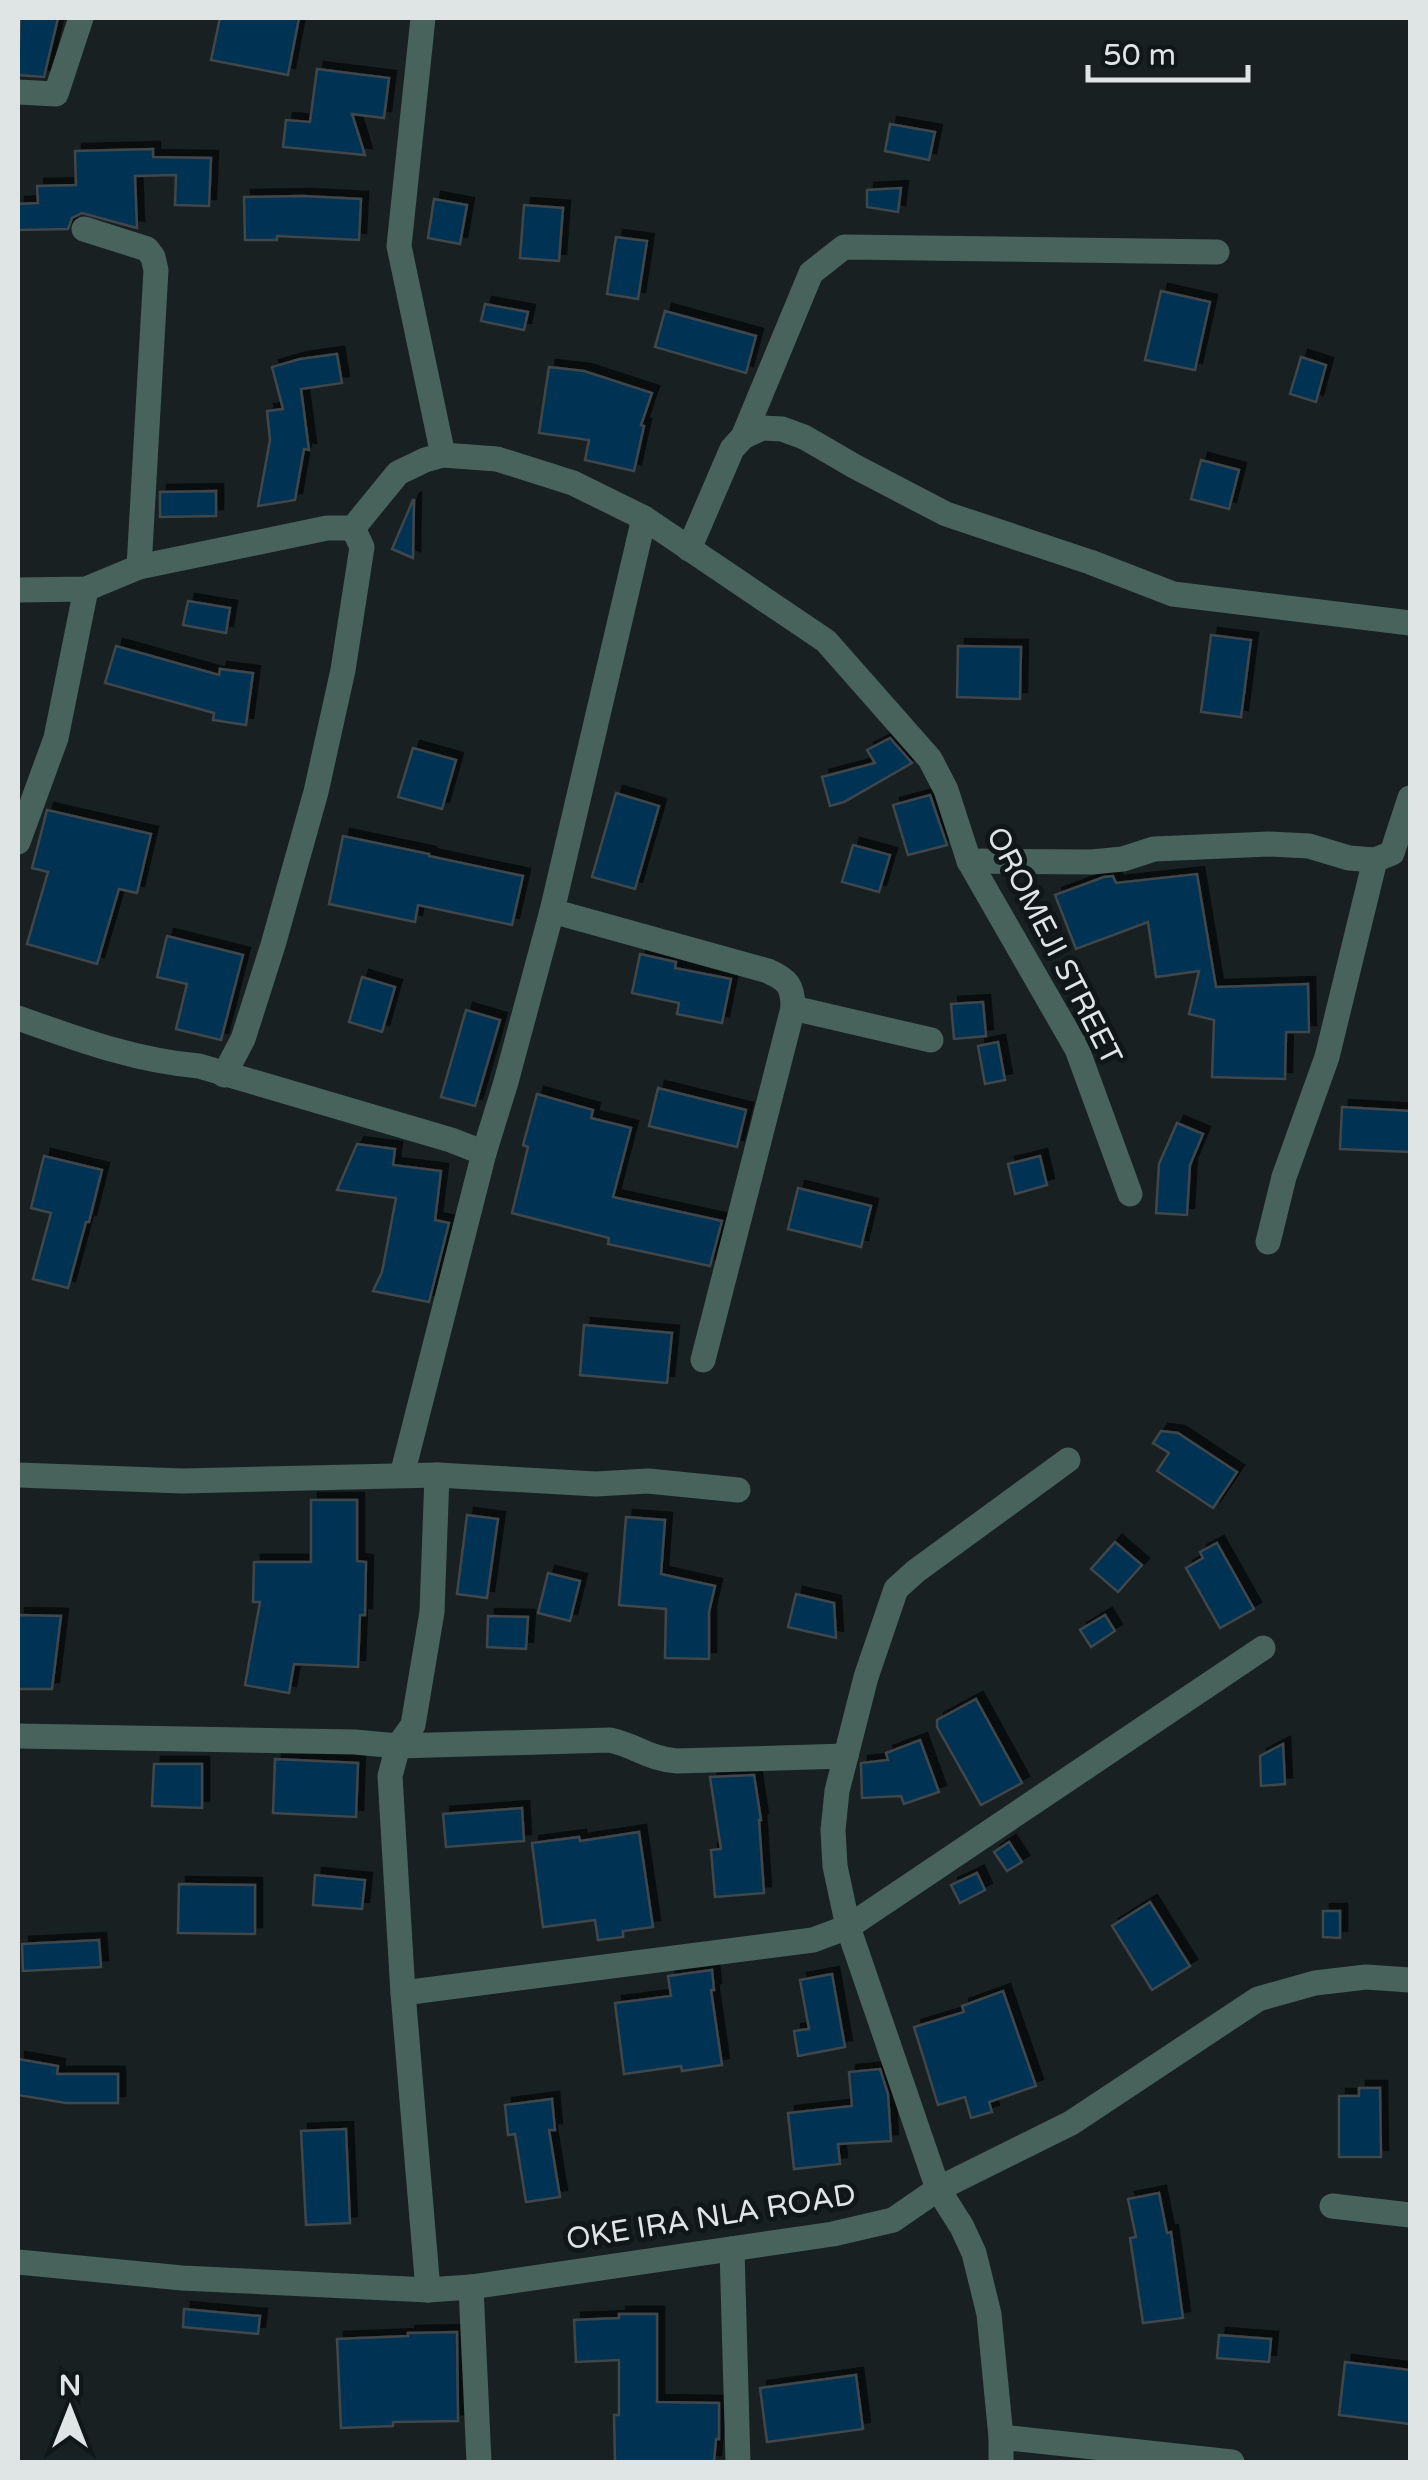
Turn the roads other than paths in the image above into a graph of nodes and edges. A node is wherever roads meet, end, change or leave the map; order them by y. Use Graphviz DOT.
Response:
graph roads {
  1 [pos="80,18"];
  2 [pos="423,18"];
  3 [pos="18,92"];
  4 [pos="84,230"];
  5 [pos="1217,252"];
  6 [pos="743,436"];
  7 [pos="443,455"];
  8 [pos="644,518"];
  9 [pos="353,528"];
  10 [pos="689,549"];
  11 [pos="139,567"];
  12 [pos="18,590"];
  13 [pos="86,590"];
  14 [pos="1410,623"];
  15 [pos="1410,798"];
  16 [pos="18,842"];
  17 [pos="1375,860"];
  18 [pos="969,862"];
  19 [pos="552,911"];
  20 [pos="793,1008"];
  21 [pos="18,1018"];
  22 [pos="931,1040"];
  23 [pos="224,1075"];
  24 [pos="484,1154"];
  25 [pos="1130,1194"];
  26 [pos="1268,1242"];
  27 [pos="703,1360"];
  28 [pos="1068,1460"];
  29 [pos="18,1475"];
  30 [pos="402,1475"];
  31 [pos="437,1475"];
  32 [pos="738,1490"];
  33 [pos="1263,1648"];
  34 [pos="18,1736"];
  35 [pos="398,1746"];
  36 [pos="846,1756"];
  37 [pos="848,1927"];
  38 [pos="1410,1980"];
  39 [pos="403,1993"];
  40 [pos="938,2189"];
  41 [pos="1332,2206"];
  42 [pos="1410,2215"];
  43 [pos="732,2249"];
  44 [pos="18,2262"];
  45 [pos="471,2287"];
  46 [pos="428,2290"];
  47 [pos="1001,2450"];
  48 [pos="478,2462"];
  49 [pos="738,2462"];
  50 [pos="1232,2462"];
  1 -- 3 [label="street"];
  2 -- 7 [label="street"];
  4 -- 11 [label="street"];
  5 -- 6 [label="street"];
  6 -- 10 [label="street"];
  6 -- 14 [label="street"];
  7 -- 8 [label="street, OROMEJI STREET"];
  7 -- 9 [label="street, OROMEJI STREET"];
  8 -- 10 [label="street, OROMEJI STREET"];
  8 -- 19 [label="street"];
  9 -- 11 [label="street"];
  9 -- 23 [label="street"];
  10 -- 18 [label="street, OROMEJI STREET"];
  11 -- 13 [label="street"];
  12 -- 13 [label="street"];
  13 -- 16 [label="street"];
  15 -- 17 [label="street"];
  17 -- 18 [label="street"];
  17 -- 26 [label="street"];
  18 -- 25 [label="street, OROMEJI STREET"];
  19 -- 20 [label="street"];
  19 -- 24 [label="street"];
  20 -- 22 [label="street"];
  20 -- 27 [label="street"];
  21 -- 23 [label="street"];
  23 -- 24 [label="street"];
  24 -- 30 [label="street"];
  28 -- 36 [label="street"];
  29 -- 30 [label="street"];
  30 -- 31 [label="street"];
  31 -- 32 [label="street"];
  31 -- 35 [label="street"];
  33 -- 37 [label="street"];
  34 -- 35 [label="street"];
  35 -- 36 [label="street"];
  35 -- 39 [label="street"];
  36 -- 37 [label="street"];
  37 -- 39 [label="street"];
  37 -- 40 [label="street"];
  38 -- 40 [label="street, OKE IRA NLA ROAD"];
  39 -- 46 [label="street"];
  40 -- 43 [label="street, OKE IRA NLA ROAD"];
  40 -- 47 [label="street"];
  41 -- 42 [label="street"];
  43 -- 45 [label="street, OKE IRA NLA ROAD"];
  43 -- 49 [label="street"];
  44 -- 46 [label="street, OKE IRA NLA ROAD"];
  45 -- 46 [label="street, OKE IRA NLA ROAD"];
  45 -- 48 [label="street"];
  47 -- 50 [label="street"];
}
